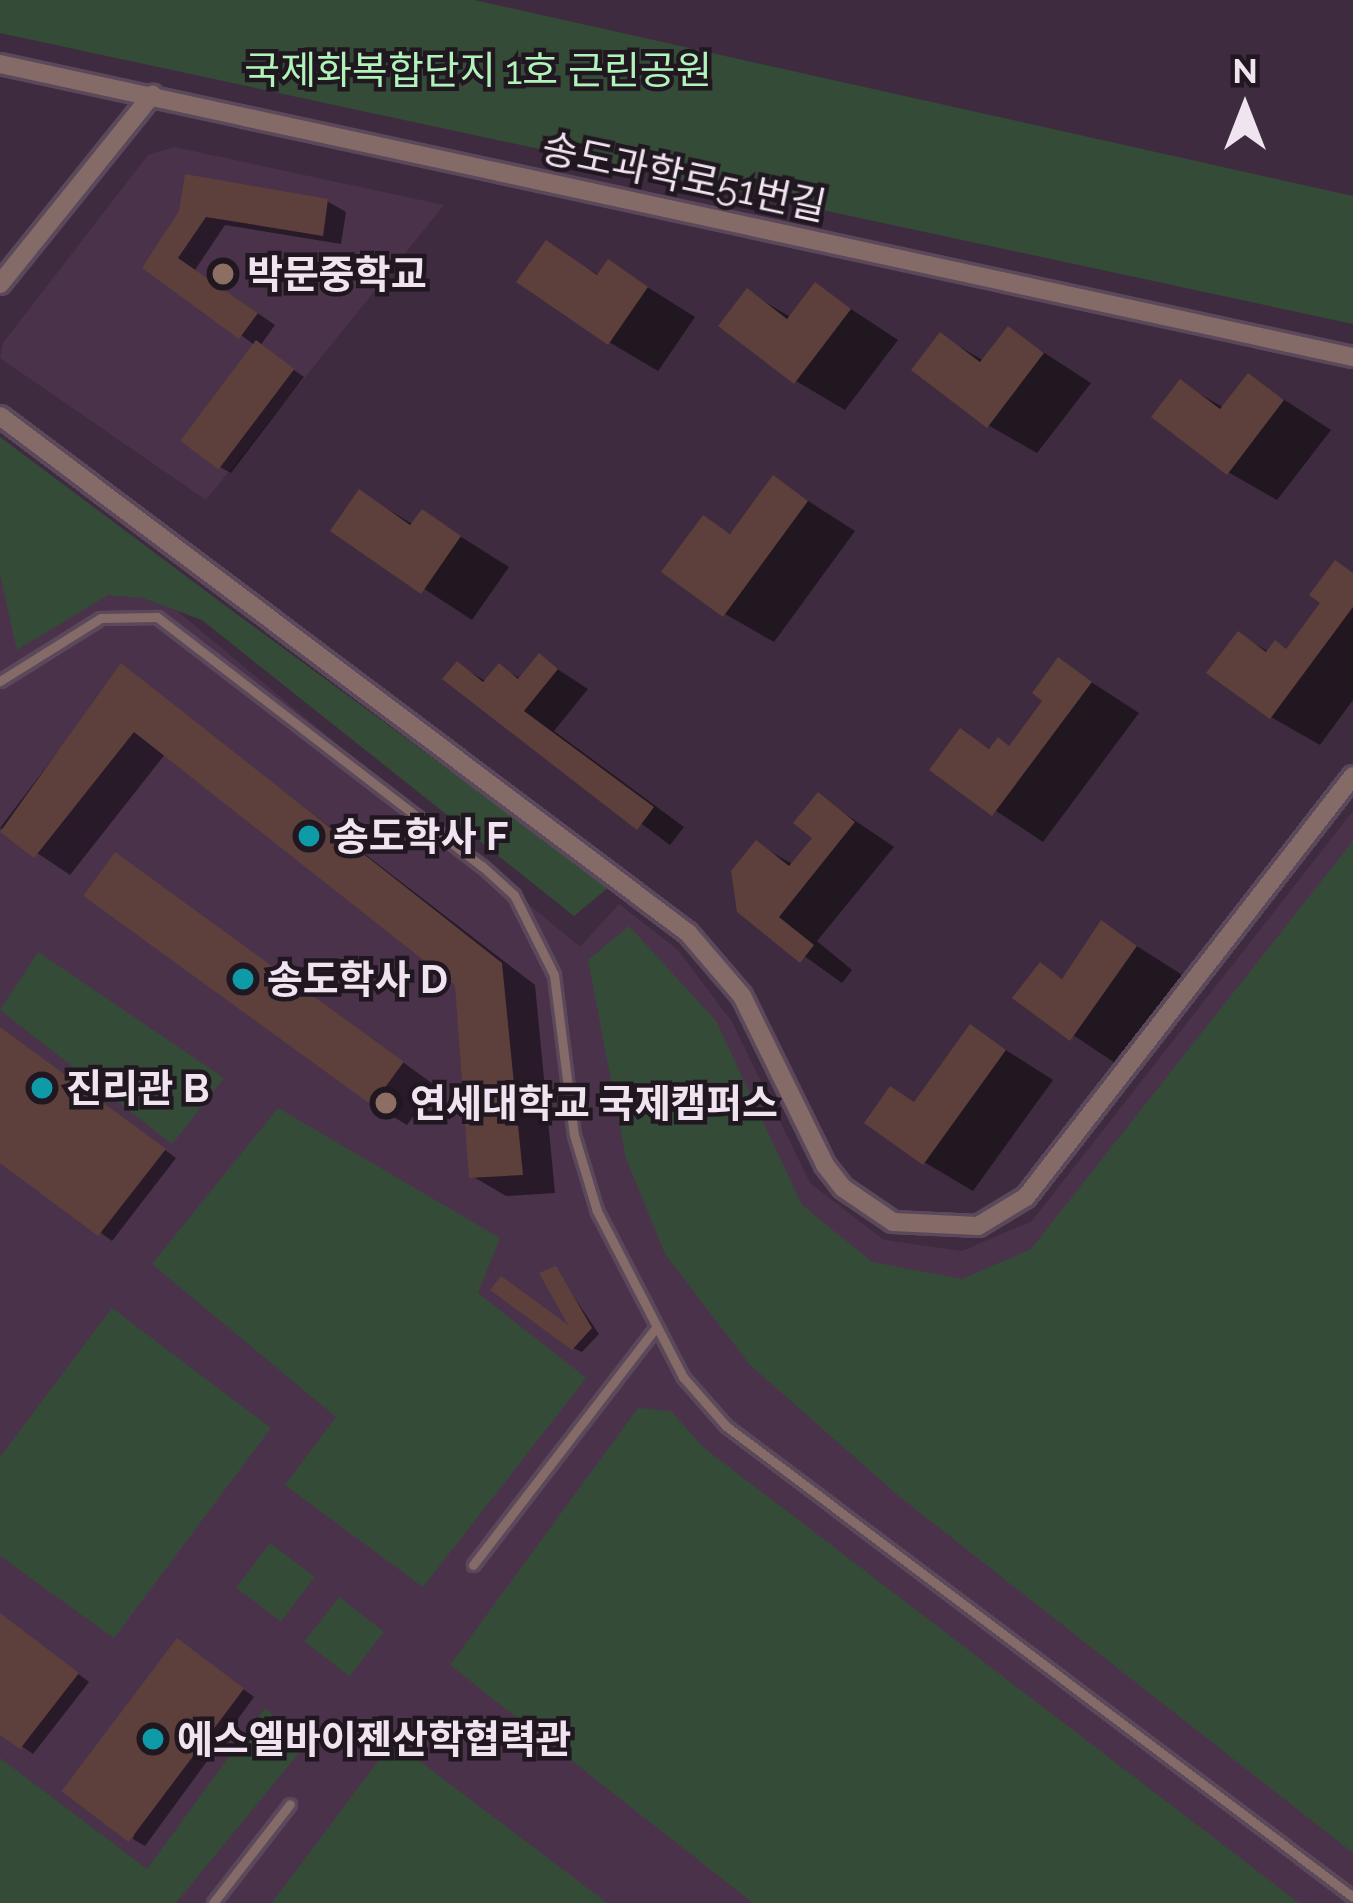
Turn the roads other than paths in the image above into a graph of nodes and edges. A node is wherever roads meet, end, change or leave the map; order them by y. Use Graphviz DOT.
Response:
graph roads {
  1 [pos="0,64"];
  2 [pos="152,95"];
  3 [pos="0,284"];
  4 [pos="1353,357"];
  5 [pos="0,416"];
  6 [pos="0,681"];
  7 [pos="1353,776"];
  8 [pos="654,1330"];
  9 [pos="473,1564"];
  10 [pos="290,1804"];
  11 [pos="1353,1897"];
  12 [pos="213,1903"];
  1 -- 2 [label="street, 송도과학로51번길"];
  2 -- 3 [label="street"];
  2 -- 4 [label="street, 송도과학로51번길"];
  5 -- 7 [label="street"];
  6 -- 8 [label="lane"];
  8 -- 9 [label="lane"];
  8 -- 11 [label="lane"];
  10 -- 12 [label="lane"];
}
